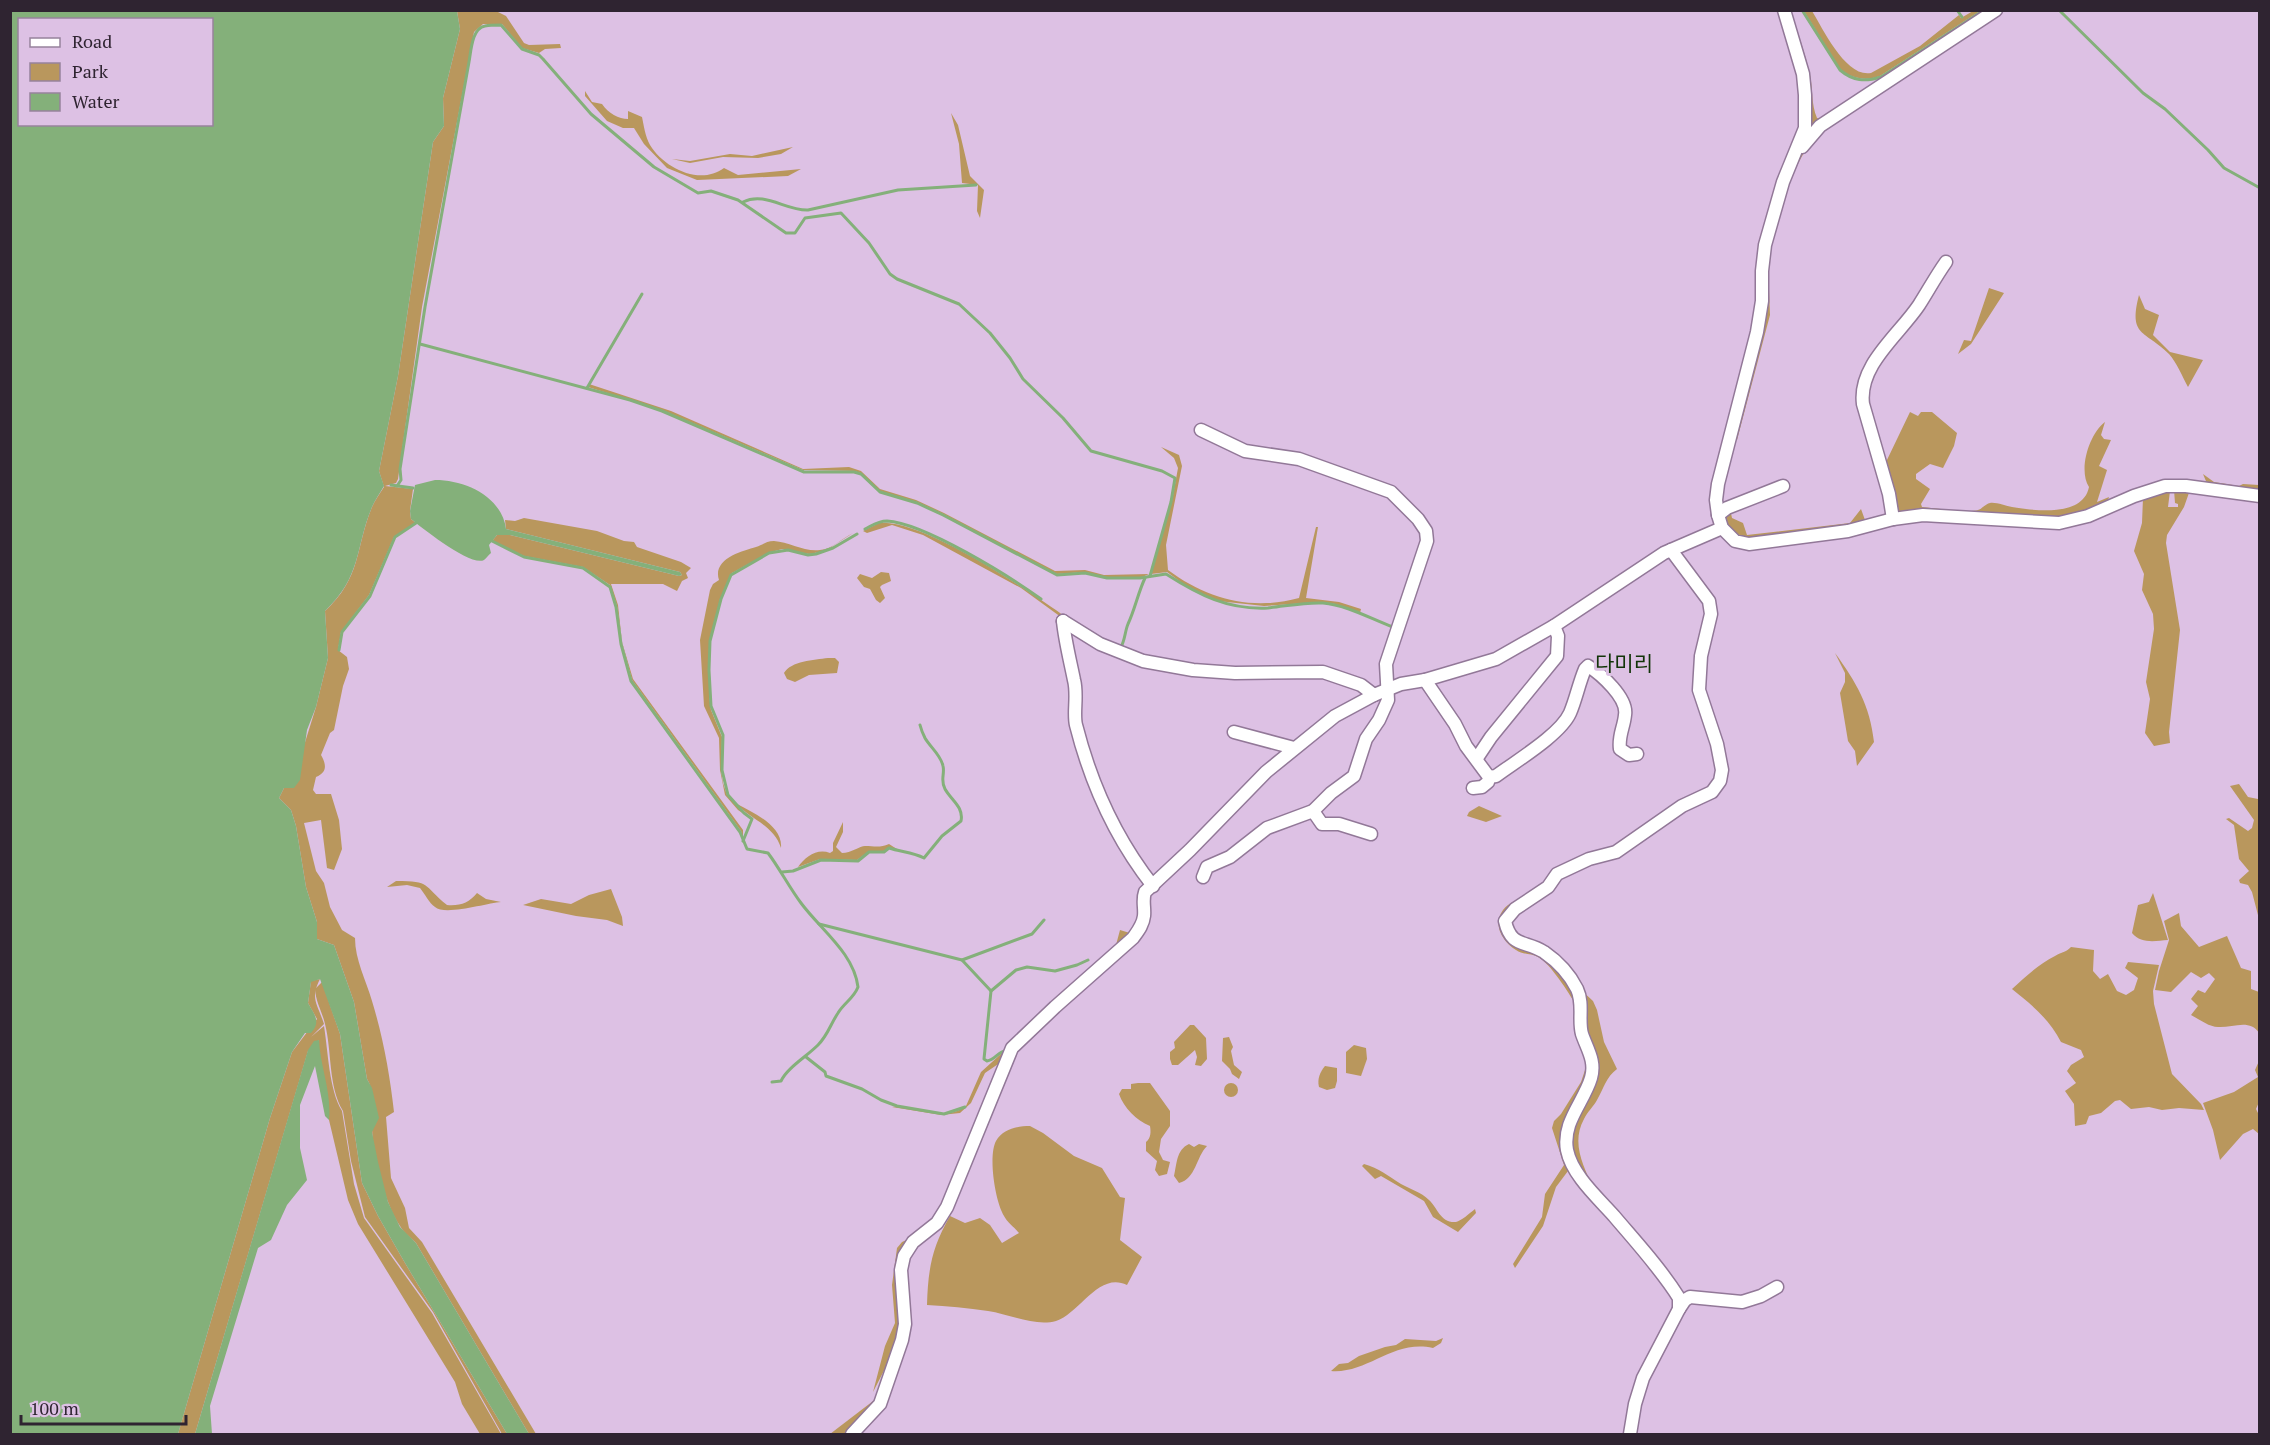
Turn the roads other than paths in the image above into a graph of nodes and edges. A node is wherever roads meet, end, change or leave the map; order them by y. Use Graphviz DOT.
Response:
graph roads {
  1 [pos="1784,10"];
  2 [pos="1996,10"];
  3 [pos="1797,153"];
  4 [pos="1946,262"];
  5 [pos="1201,430"];
  6 [pos="1783,486"];
  7 [pos="2259,496"];
  8 [pos="1893,519"];
  9 [pos="1720,521"];
  10 [pos="1671,550"];
  11 [pos="1554,626"];
  12 [pos="1425,680"];
  13 [pos="1389,689"];
  14 [pos="1374,695"];
  15 [pos="1234,732"];
  16 [pos="1294,747"];
  17 [pos="1637,754"];
  18 [pos="1477,758"];
  19 [pos="1489,777"];
  20 [pos="1473,788"];
  21 [pos="1313,811"];
  22 [pos="1371,834"];
  23 [pos="1203,877"];
  24 [pos="1153,886"];
  25 [pos="1777,1287"];
  26 [pos="1679,1309"];
  27 [pos="852,1434"];
  28 [pos="1630,1434"];
  1 -- 3 [label="street"];
  2 -- 3 [label="street"];
  3 -- 9 [label="street"];
  4 -- 8 [label="street"];
  5 -- 13 [label="street"];
  6 -- 9 [label="street"];
  7 -- 8 [label="street"];
  8 -- 9 [label="street"];
  9 -- 10 [label="street"];
  10 -- 11 [label="street"];
  10 -- 26 [label="street"];
  11 -- 12 [label="street"];
  11 -- 18 [label="street"];
  12 -- 13 [label="street"];
  12 -- 18 [label="street"];
  13 -- 14 [label="street"];
  13 -- 21 [label="street"];
  14 -- 16 [label="street"];
  14 -- 24 [label="street"];
  15 -- 16 [label="street"];
  16 -- 24 [label="street"];
  17 -- 19 [label="street"];
  18 -- 19 [label="street"];
  19 -- 20 [label="street"];
  21 -- 22 [label="street"];
  21 -- 23 [label="street"];
  24 -- 27 [label="street"];
  25 -- 26 [label="street"];
  26 -- 28 [label="street"];
}
